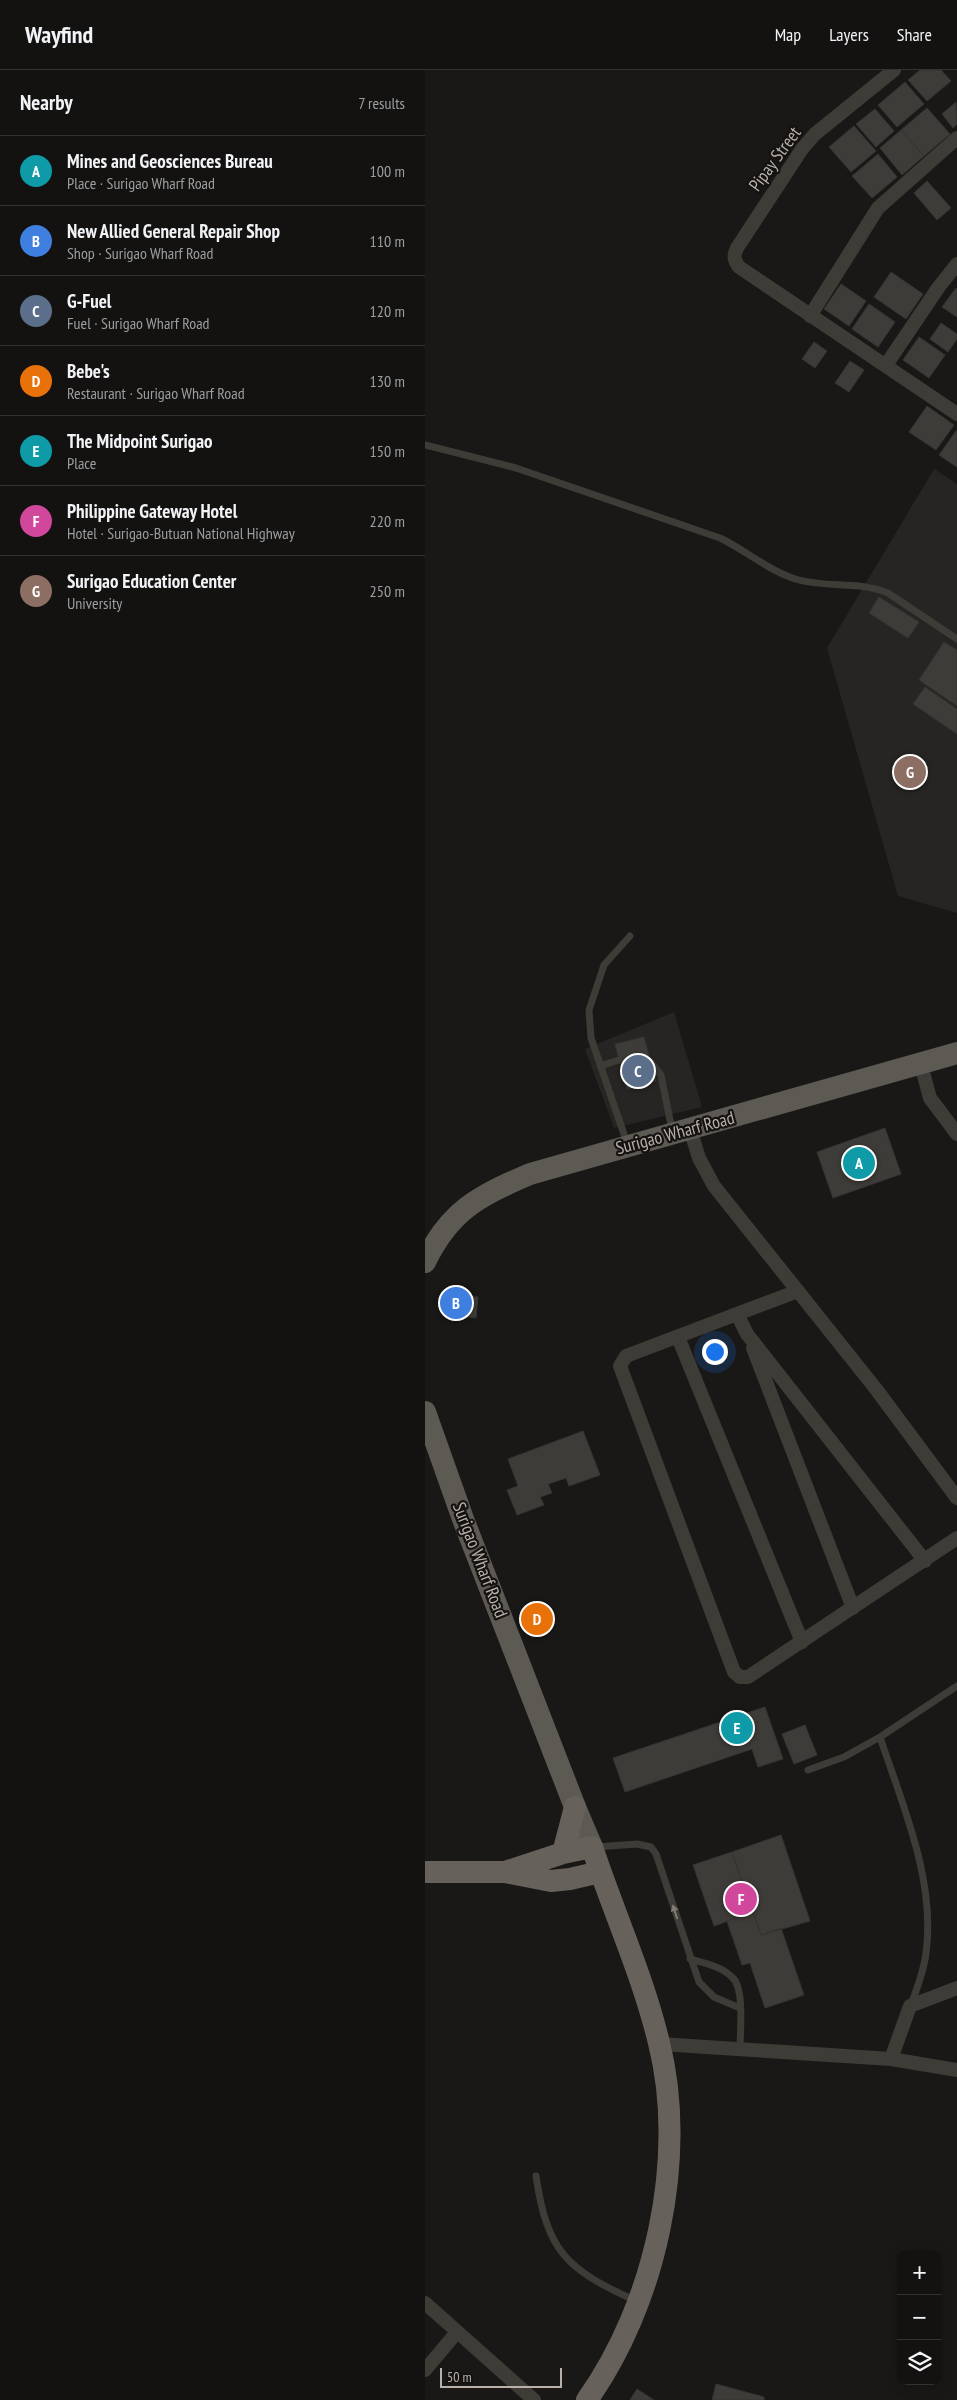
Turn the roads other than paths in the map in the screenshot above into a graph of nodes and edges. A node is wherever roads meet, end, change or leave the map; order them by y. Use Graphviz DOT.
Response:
graph roads {
  1 [pos="894,70"];
  2 [pos="957,138"];
  3 [pos="957,264"];
  4 [pos="810,316"];
  5 [pos="886,365"];
  6 [pos="957,414"];
  7 [pos="425,445"];
  8 [pos="957,638"];
  9 [pos="630,936"];
  10 [pos="957,1053"];
  11 [pos="619,1060"];
  12 [pos="650,1061"];
  13 [pos="921,1065"];
  14 [pos="601,1066"];
  15 [pos="682,1131"];
  16 [pos="957,1134"];
  17 [pos="628,1146"];
  18 [pos="425,1262"];
  19 [pos="798,1290"];
  20 [pos="737,1314"];
  21 [pos="747,1334"];
  22 [pos="678,1337"];
  23 [pos="425,1412"];
  24 [pos="957,1498"];
  25 [pos="957,1538"];
  26 [pos="925,1561"];
  27 [pos="853,1608"];
  28 [pos="802,1642"];
  29 [pos="957,1686"];
  30 [pos="880,1737"];
  31 [pos="808,1770"];
  32 [pos="575,1806"];
  33 [pos="592,1847"];
  34 [pos="563,1853"];
  35 [pos="429,1872"];
  36 [pos="505,1872"];
  37 [pos="600,1872"];
  38 [pos="570,1879"];
  39 [pos="615,1912"];
  40 [pos="690,1959"];
  41 [pos="957,1988"];
  42 [pos="910,2006"];
  43 [pos="740,2008"];
  44 [pos="660,2044"];
  45 [pos="740,2049"];
  46 [pos="891,2059"];
  47 [pos="957,2070"];
  48 [pos="536,2176"];
  49 [pos="639,2302"];
  50 [pos="425,2303"];
  51 [pos="457,2332"];
  52 [pos="425,2370"];
  53 [pos="590,2399"];
  54 [pos="534,2400"];
  1 -- 4 [label="street, Pipay Street"];
  2 -- 4 [label="street"];
  3 -- 5 [label="street"];
  4 -- 5 [label="street"];
  5 -- 6 [label="street"];
  7 -- 8 [label="lane"];
  9 -- 14 [label="lane"];
  10 -- 13 [label="main road, Surigao Wharf Road"];
  11 -- 14 [label="lane"];
  12 -- 15 [label="lane"];
  13 -- 15 [label="main road, Surigao Wharf Road"];
  13 -- 16 [label="street"];
  14 -- 17 [label="lane"];
  15 -- 17 [label="main road, Surigao Wharf Road"];
  15 -- 19 [label="street"];
  17 -- 18 [label="main road, Surigao Wharf Road"];
  19 -- 20 [label="street"];
  19 -- 24 [label="street"];
  20 -- 21 [label="street"];
  20 -- 22 [label="street"];
  21 -- 26 [label="street"];
  21 -- 27 [label="street"];
  22 -- 28 [label="street"];
  22 -- 28 [label="street"];
  23 -- 32 [label="main road, Surigao Wharf Road"];
  25 -- 26 [label="street"];
  26 -- 27 [label="street"];
  27 -- 28 [label="street"];
  29 -- 30 [label="lane"];
  30 -- 31 [label="lane"];
  30 -- 42 [label="lane"];
  32 -- 33 [label="main road, Surigao Wharf Road"];
  32 -- 34 [label="highway"];
  33 -- 34 [label="highway"];
  33 -- 37 [label="highway"];
  40 -- 33 [label="lane, one-way"];
  34 -- 36 [label="highway"];
  35 -- 36 [label="highway"];
  36 -- 38 [label="highway"];
  37 -- 38 [label="highway"];
  37 -- 39 [label="highway"];
  38 -- 39 [label="highway"];
  39 -- 44 [label="highway"];
  40 -- 43 [label="lane"];
  40 -- 43 [label="lane"];
  41 -- 42 [label="street"];
  42 -- 46 [label="street"];
  43 -- 45 [label="lane"];
  44 -- 45 [label="street"];
  44 -- 49 [label="highway"];
  45 -- 46 [label="street"];
  46 -- 47 [label="street"];
  48 -- 49 [label="lane"];
  49 -- 53 [label="highway"];
  50 -- 51 [label="street"];
  51 -- 52 [label="street"];
  51 -- 54 [label="street"];
}
